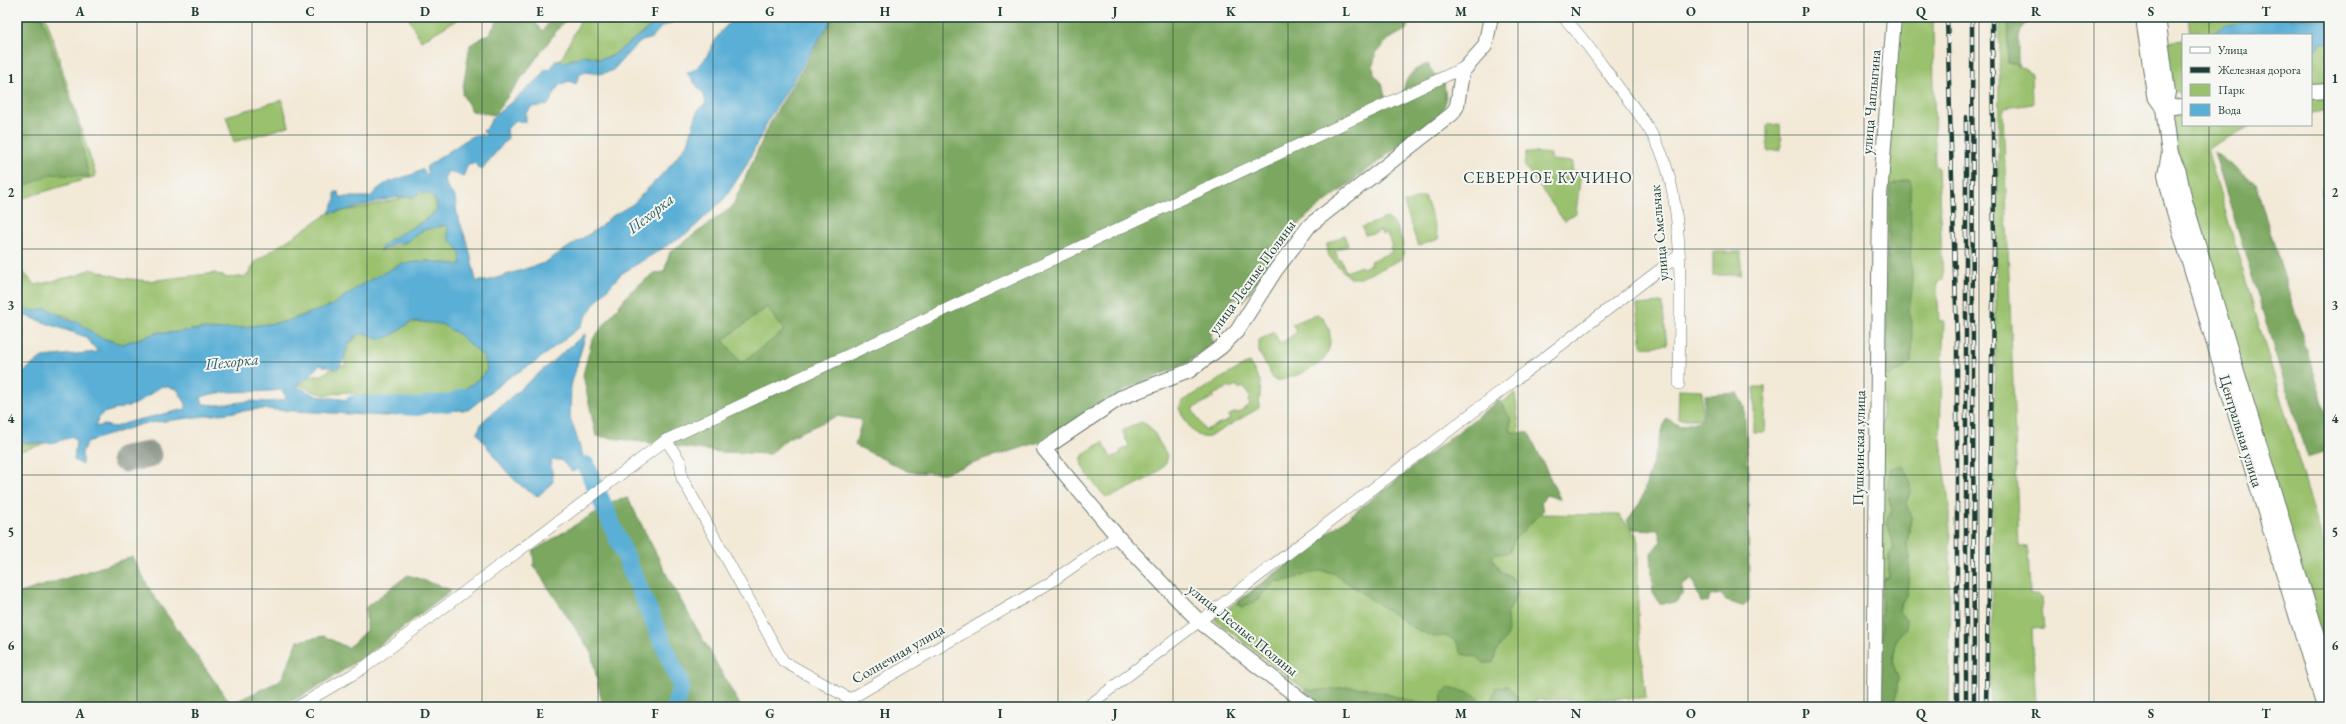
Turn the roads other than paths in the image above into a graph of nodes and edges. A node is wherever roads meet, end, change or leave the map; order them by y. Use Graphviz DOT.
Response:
graph roads {
  1 [pos="1491,17"];
  2 [pos="1563,17"];
  3 [pos="1894,17"];
  4 [pos="2144,17"];
  5 [pos="2157,17"];
  6 [pos="1465,67"];
  7 [pos="2329,91"];
  8 [pos="2312,92"];
  9 [pos="2182,106"];
  10 [pos="2164,108"];
  11 [pos="1881,190"];
  12 [pos="1679,255"];
  13 [pos="1679,384"];
  14 [pos="2245,421"];
  15 [pos="666,440"];
  16 [pos="1117,536"];
  17 [pos="1200,622"];
  18 [pos="2329,676"];
  19 [pos="297,707"];
  20 [pos="1087,707"];
  21 [pos="1311,707"];
  22 [pos="1874,707"];
  23 [pos="2325,707"];
  1 -- 6 [label="street, улица Лесные Поляны"];
  2 -- 12 [label="street, улица Смельчак"];
  3 -- 11 [label="street, улица Чаплыгина"];
  4 -- 10 [label="main road, Центральная улица"];
  5 -- 10 [label="main road, Центральная улица"];
  6 -- 15 [label="street"];
  6 -- 16 [label="street, улица Лесные Поляны"];
  7 -- 8 [label="street"];
  9 -- 10 [label="street"];
  10 -- 14 [label="main road, Центральная улица"];
  11 -- 22 [label="street, Пушкинская улица"];
  12 -- 13 [label="street, улица Смельчак"];
  12 -- 17 [label="street"];
  14 -- 18 [label="main road, Центральная улица"];
  14 -- 23 [label="main road, Центральная улица"];
  15 -- 16 [label="street, Солнечная улица"];
  15 -- 19 [label="street"];
  16 -- 17 [label="street, улица Лесные Поляны"];
  17 -- 20 [label="street"];
  17 -- 21 [label="street, улица Лесные Поляны"];
}
